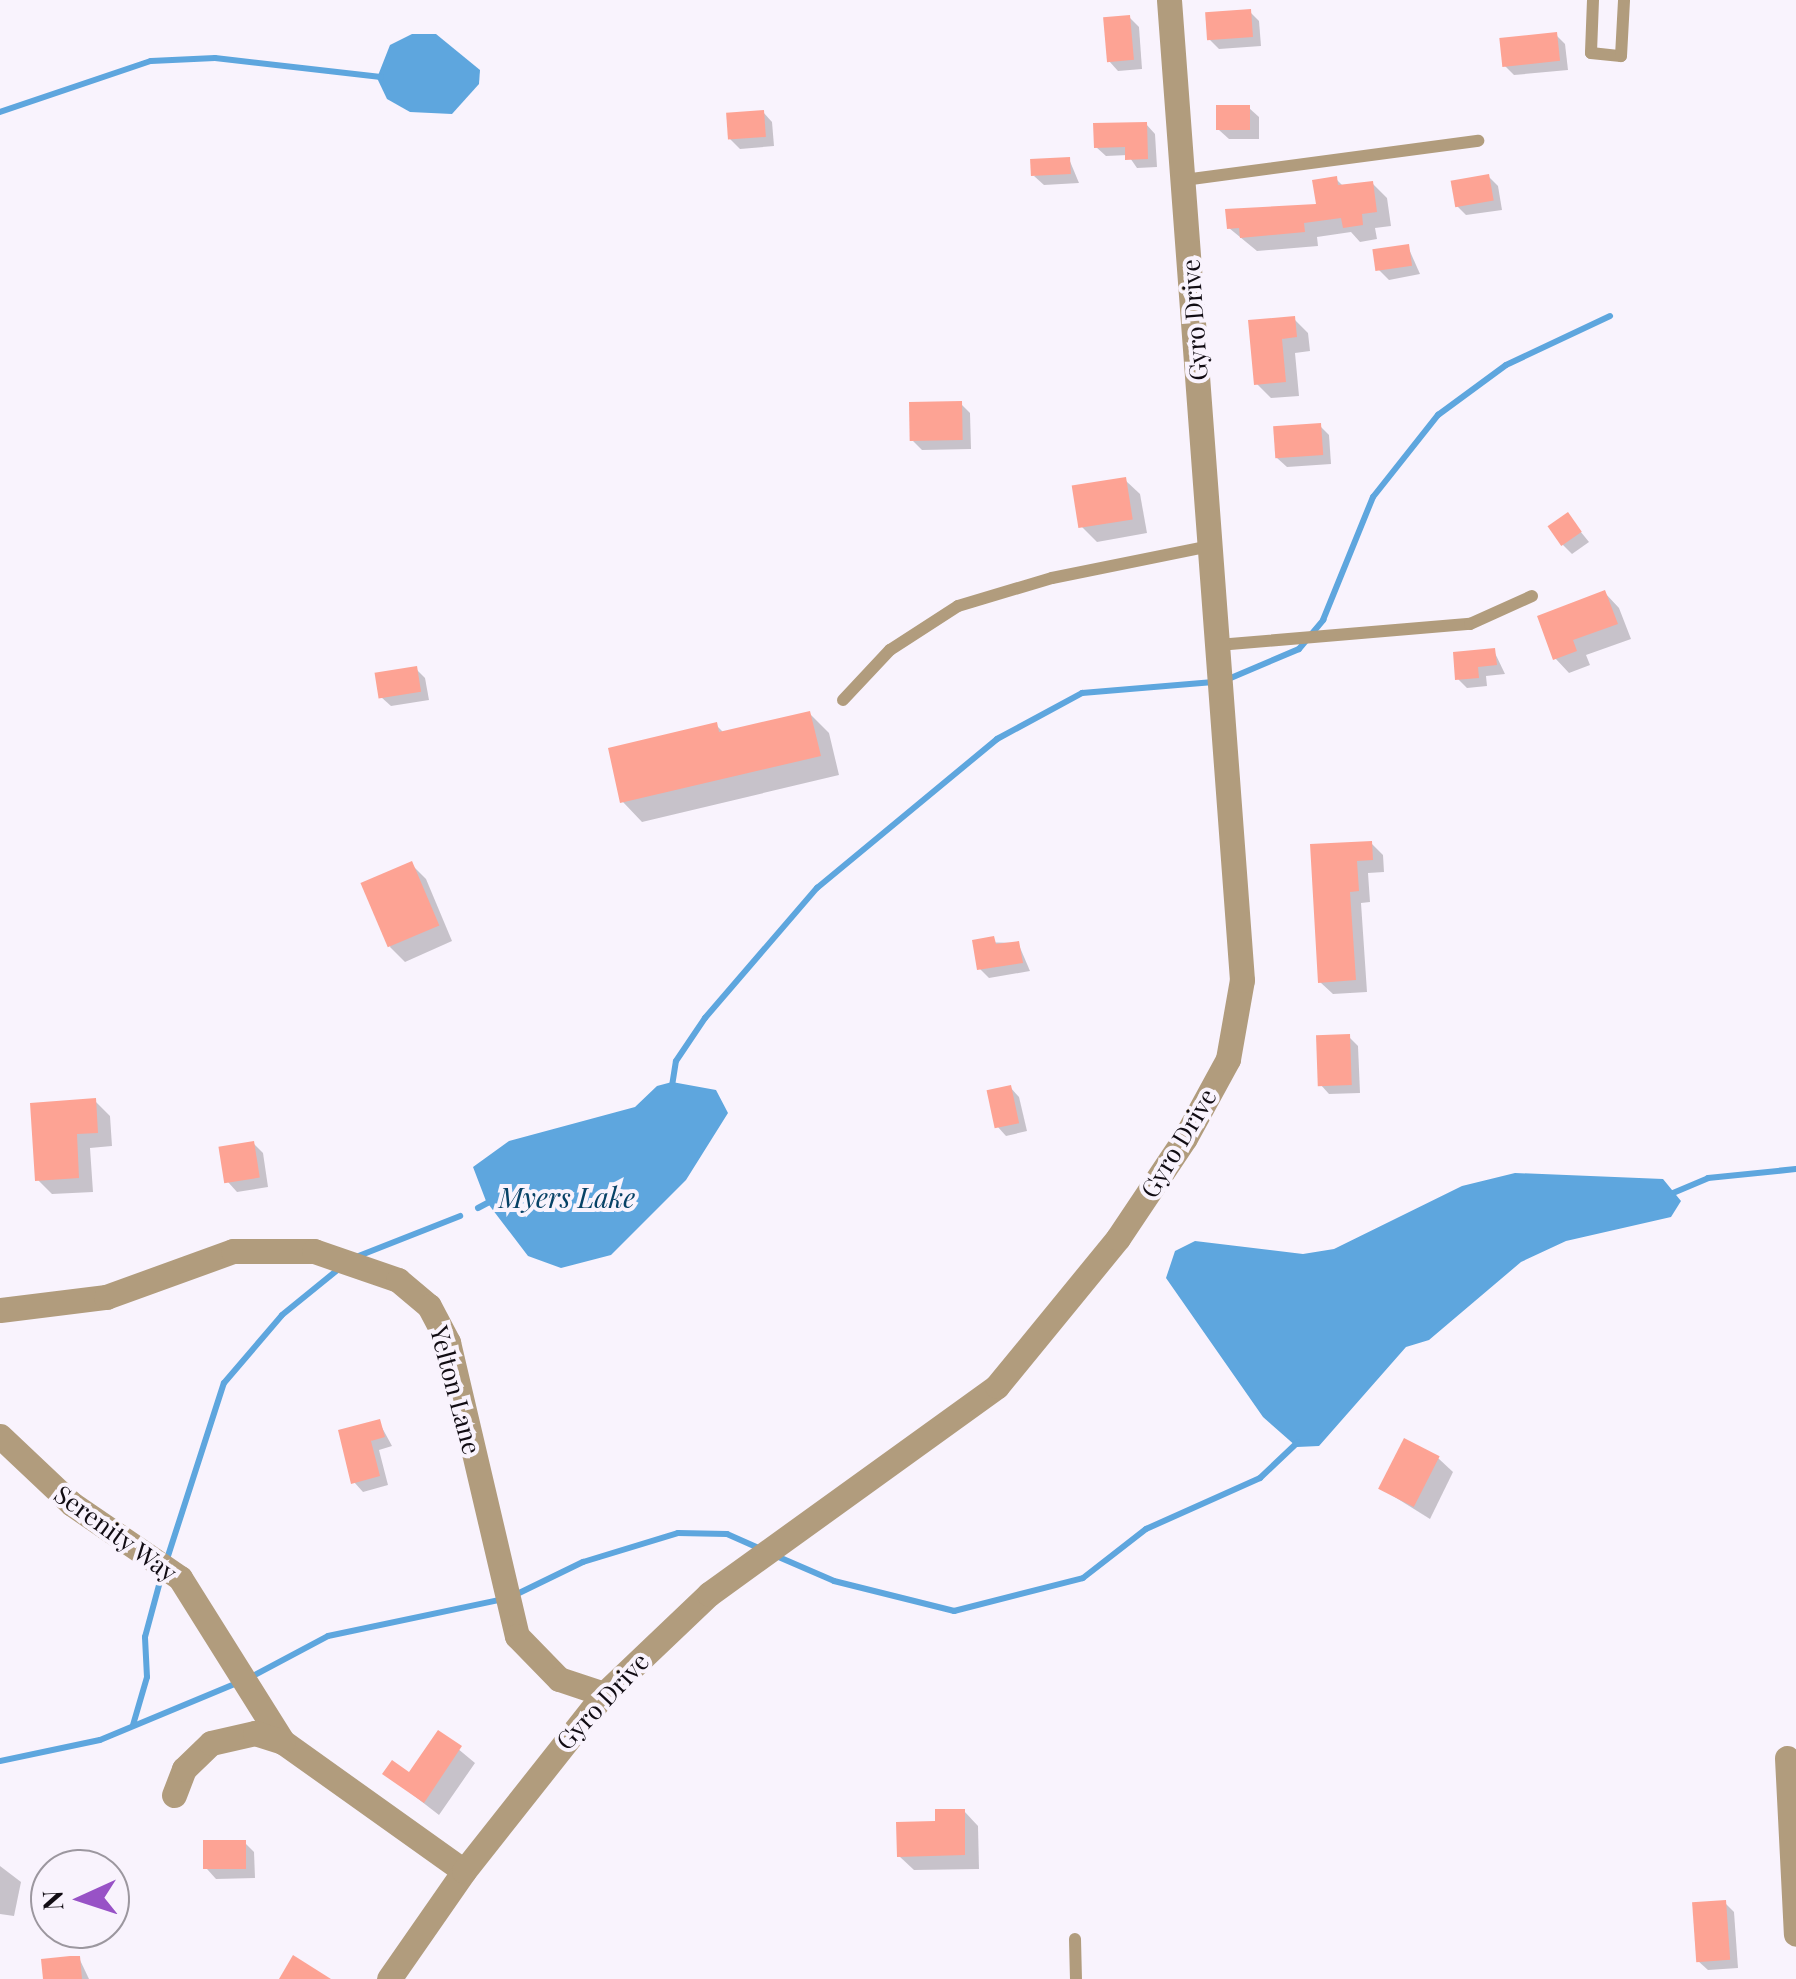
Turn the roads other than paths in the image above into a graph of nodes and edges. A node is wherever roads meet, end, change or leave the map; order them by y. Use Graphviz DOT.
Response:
graph roads {
  1 [pos="1169,0"];
  2 [pos="1592,0"];
  3 [pos="1624,0"];
  4 [pos="1478,141"];
  5 [pos="1184,180"];
  6 [pos="1210,546"];
  7 [pos="1532,596"];
  8 [pos="1218,644"];
  9 [pos="843,700"];
  10 [pos="0,1310"];
  11 [pos="0,1436"];
  12 [pos="604,1694"];
  13 [pos="282,1742"];
  14 [pos="1787,1758"];
  15 [pos="174,1794"];
  16 [pos="464,1871"];
  17 [pos="1796,1934"];
  18 [pos="1075,1939"];
  19 [pos="389,1979"];
  20 [pos="1076,1979"];
  1 -- 5 [label="street, Gyro Drive"];
  2 -- 3 [label="lane"];
  4 -- 5 [label="lane"];
  5 -- 6 [label="street, Gyro Drive"];
  6 -- 8 [label="street, Gyro Drive"];
  6 -- 9 [label="lane"];
  7 -- 8 [label="lane"];
  8 -- 12 [label="street, Gyro Drive"];
  10 -- 12 [label="street, Yelton Lane"];
  11 -- 13 [label="street, Serenity Way"];
  12 -- 16 [label="street, Gyro Drive"];
  13 -- 15 [label="street"];
  13 -- 16 [label="street, Serenity Way"];
  14 -- 17 [label="street"];
  16 -- 19 [label="street, Gyro Drive"];
  18 -- 20 [label="lane"];
}
